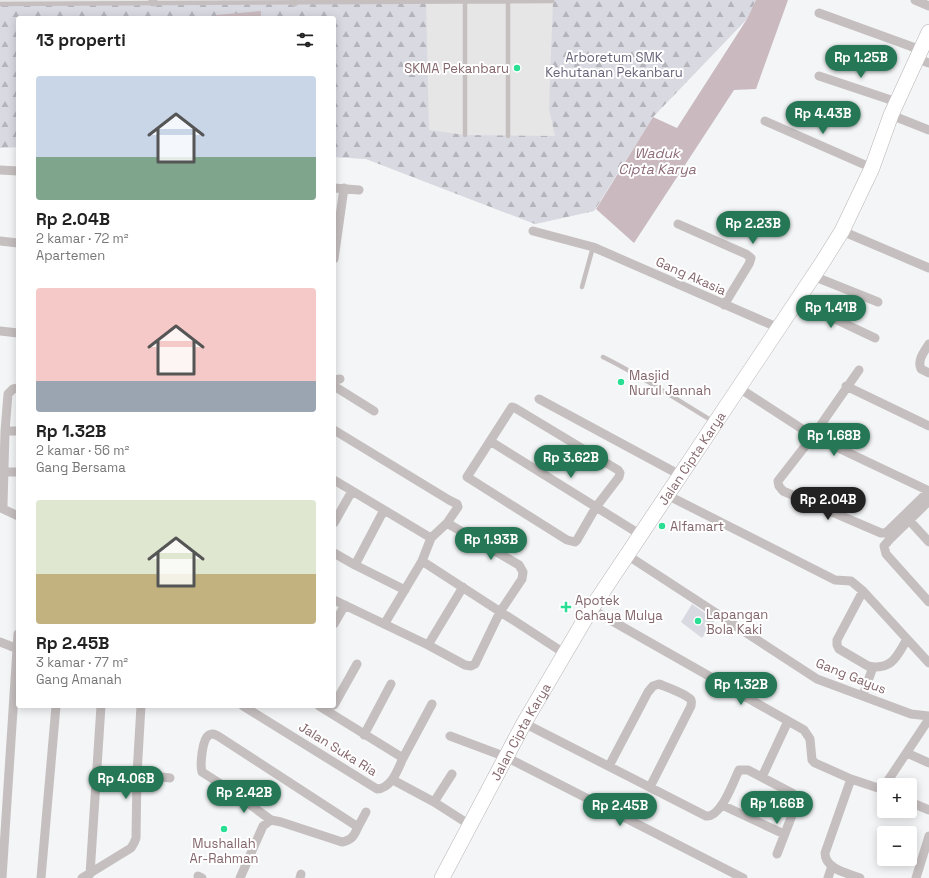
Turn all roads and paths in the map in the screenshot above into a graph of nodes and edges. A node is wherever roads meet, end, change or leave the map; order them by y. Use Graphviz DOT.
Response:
graph roads {
  1 [pos="915,0"];
  2 [pos="153,1"];
  3 [pos="294,1"];
  4 [pos="465,1"];
  5 [pos="508,1"];
  6 [pos="552,1"];
  7 [pos="0,4"];
  8 [pos="929,6"];
  9 [pos="818,13"];
  10 [pos="929,32"];
  11 [pos="922,57"];
  12 [pos="819,76"];
  13 [pos="894,109"];
  14 [pos="765,121"];
  15 [pos="929,130"];
  16 [pos="465,136"];
  17 [pos="508,136"];
  18 [pos="872,168"];
  19 [pos="0,170"];
  20 [pos="16,171"];
  21 [pos="336,188"];
  22 [pos="344,188"];
  23 [pos="359,190"];
  24 [pos="678,224"];
  25 [pos="336,229"];
  26 [pos="533,231"];
  27 [pos="842,231"];
  28 [pos="0,241"];
  29 [pos="16,243"];
  30 [pos="593,247"];
  31 [pos="929,268"];
  32 [pos="813,276"];
  33 [pos="582,287"];
  34 [pos="797,301"];
  35 [pos="878,302"];
  36 [pos="724,304"];
  37 [pos="779,328"];
  38 [pos="0,331"];
  39 [pos="16,333"];
  40 [pos="875,338"];
  41 [pos="929,344"];
  42 [pos="603,357"];
  43 [pos="859,370"];
  44 [pos="929,373"];
  45 [pos="336,382"];
  46 [pos="846,386"];
  47 [pos="16,388"];
  48 [pos="739,388"];
  49 [pos="539,399"];
  50 [pos="374,411"];
  51 [pos="715,422"];
  52 [pos="929,426"];
  53 [pos="16,431"];
  54 [pos="336,431"];
  55 [pos="5,432"];
  56 [pos="813,436"];
  57 [pos="490,441"];
  58 [pos="4,472"];
  59 [pos="16,472"];
  60 [pos="680,475"];
  61 [pos="336,481"];
  62 [pos="352,491"];
  63 [pos="667,495"];
  64 [pos="929,501"];
  65 [pos="596,507"];
  66 [pos="1,508"];
  67 [pos="384,510"];
  68 [pos="16,515"];
  69 [pos="336,519"];
  70 [pos="909,520"];
  71 [pos="447,523"];
  72 [pos="641,535"];
  73 [pos="431,538"];
  74 [pos="929,542"];
  75 [pos="336,554"];
  76 [pos="627,555"];
  77 [pos="422,561"];
  78 [pos="355,565"];
  79 [pos="462,587"];
  80 [pos="405,590"];
  81 [pos="863,591"];
  82 [pos="336,601"];
  83 [pos="929,602"];
  84 [pos="345,605"];
  85 [pos="591,609"];
  86 [pos="500,612"];
  87 [pos="336,621"];
  88 [pos="385,623"];
  89 [pos="907,639"];
  90 [pos="0,642"];
  91 [pos="428,645"];
  92 [pos="16,649"];
  93 [pos="564,653"];
  94 [pos="16,662"];
  95 [pos="929,663"];
  96 [pos="357,664"];
  97 [pos="873,667"];
  98 [pos="391,684"];
  99 [pos="863,695"];
  100 [pos="336,701"];
  101 [pos="432,704"];
  102 [pos="56,708"];
  103 [pos="100,708"];
  104 [pos="142,708"];
  105 [pos="246,708"];
  106 [pos="332,708"];
  107 [pos="929,718"];
  108 [pos="788,722"];
  109 [pos="524,723"];
  110 [pos="364,734"];
  111 [pos="450,736"];
  112 [pos="906,753"];
  113 [pos="506,757"];
  114 [pos="403,758"];
  115 [pos="929,763"];
  116 [pos="609,766"];
  117 [pos="137,774"];
  118 [pos="452,774"];
  119 [pos="762,777"];
  120 [pos="170,778"];
  121 [pos="890,778"];
  122 [pos="851,779"];
  123 [pos="393,780"];
  124 [pos="650,786"];
  125 [pos="877,786"];
  126 [pos="434,802"];
  127 [pos="722,805"];
  128 [pos="917,805"];
  129 [pos="929,810"];
  130 [pos="366,812"];
  131 [pos="271,820"];
  132 [pos="470,825"];
  133 [pos="358,827"];
  134 [pos="784,834"];
  135 [pos="929,836"];
  136 [pos="2,839"];
  137 [pos="777,854"];
  138 [pos="832,866"];
  139 [pos="86,876"];
  140 [pos="2,878"];
  141 [pos="41,878"];
  142 [pos="240,878"];
  143 [pos="442,878"];
  144 [pos="743,878"];
  145 [pos="828,878"];
  146 [pos="860,878"];
  147 [pos="916,878"];
  1 -- 8 [label="street"];
  2 -- 3 [label="lane"];
  2 -- 7 [label="lane"];
  3 -- 4 [label="lane"];
  4 -- 5 [label="lane"];
  4 -- 16 [label="lane"];
  5 -- 6 [label="lane"];
  5 -- 17 [label="lane"];
  9 -- 11 [label="street"];
  10 -- 11 [label="main road, Jalan Cipta Karya"];
  11 -- 13 [label="main road, Jalan Cipta Karya"];
  12 -- 13 [label="street"];
  13 -- 15 [label="street"];
  13 -- 18 [label="main road, Jalan Cipta Karya"];
  14 -- 18 [label="street"];
  18 -- 27 [label="main road, Jalan Cipta Karya"];
  19 -- 20 [label="street"];
  21 -- 22 [label="street"];
  22 -- 23 [label="street"];
  22 -- 25 [label="street"];
  24 -- 36 [label="street"];
  26 -- 30 [label="street, Gang Akasia"];
  27 -- 31 [label="street"];
  27 -- 32 [label="main road, Jalan Cipta Karya"];
  28 -- 29 [label="street"];
  30 -- 33 [label="lane"];
  30 -- 36 [label="street, Gang Akasia"];
  32 -- 34 [label="main road, Jalan Cipta Karya"];
  32 -- 35 [label="street"];
  34 -- 37 [label="main road, Jalan Cipta Karya"];
  34 -- 40 [label="street"];
  36 -- 37 [label="street, Gang Akasia"];
  37 -- 48 [label="main road, Jalan Cipta Karya"];
  38 -- 39 [label="street"];
  41 -- 44 [label="street"];
  42 -- 51 [label="lane"];
  43 -- 46 [label="street"];
  45 -- 50 [label="street"];
  46 -- 52 [label="street"];
  46 -- 56 [label="street"];
  47 -- 55 [label="street"];
  48 -- 51 [label="main road, Jalan Cipta Karya"];
  48 -- 56 [label="street"];
  49 -- 60 [label="street"];
  51 -- 60 [label="main road, Jalan Cipta Karya"];
  53 -- 55 [label="street"];
  54 -- 71 [label="street"];
  55 -- 58 [label="street"];
  56 -- 56 [label="street"];
  57 -- 65 [label="street"];
  57 -- 65 [label="street"];
  57 -- 65 [label="street"];
  58 -- 59 [label="street"];
  58 -- 66 [label="street"];
  60 -- 63 [label="main road, Jalan Cipta Karya"];
  61 -- 62 [label="street"];
  62 -- 67 [label="street"];
  62 -- 69 [label="street"];
  63 -- 72 [label="main road, Jalan Cipta Karya"];
  63 -- 81 [label="street"];
  64 -- 70 [label="street"];
  65 -- 72 [label="street"];
  66 -- 68 [label="street"];
  67 -- 73 [label="street"];
  67 -- 78 [label="street"];
  70 -- 74 [label="street"];
  70 -- 83 [label="street"];
  71 -- 73 [label="street"];
  71 -- 86 [label="street"];
  72 -- 76 [label="main road, Jalan Cipta Karya"];
  73 -- 77 [label="street"];
  75 -- 78 [label="street"];
  76 -- 85 [label="main road, Jalan Cipta Karya"];
  76 -- 99 [label="street, Gang Gayus"];
  77 -- 79 [label="street"];
  77 -- 80 [label="street"];
  78 -- 80 [label="street"];
  79 -- 86 [label="street"];
  79 -- 91 [label="street"];
  80 -- 88 [label="street"];
  81 -- 89 [label="street"];
  81 -- 97 [label="street"];
  82 -- 84 [label="street"];
  84 -- 87 [label="street"];
  84 -- 88 [label="street"];
  85 -- 93 [label="main road, Jalan Cipta Karya"];
  85 -- 108 [label="street"];
  86 -- 91 [label="street"];
  86 -- 93 [label="street"];
  88 -- 91 [label="street"];
  89 -- 95 [label="street"];
  89 -- 97 [label="street"];
  90 -- 92 [label="street"];
  93 -- 109 [label="main road, Jalan Cipta Karya"];
  94 -- 136 [label="street"];
  96 -- 100 [label="street"];
  97 -- 99 [label="street"];
  98 -- 110 [label="street"];
  99 -- 107 [label="street, Gang Gayus"];
  101 -- 114 [label="street"];
  102 -- 141 [label="street"];
  103 -- 139 [label="street"];
  104 -- 117 [label="street"];
  105 -- 123 [label="street, Jalan Suka Ria"];
  106 -- 110 [label="street"];
  107 -- 112 [label="street"];
  108 -- 119 [label="street"];
  108 -- 122 [label="street"];
  109 -- 113 [label="main road, Jalan Cipta Karya"];
  109 -- 116 [label="street"];
  110 -- 114 [label="street"];
  111 -- 113 [label="street"];
  112 -- 115 [label="street"];
  112 -- 121 [label="street"];
  113 -- 132 [label="main road, Jalan Cipta Karya"];
  113 -- 144 [label="street"];
  114 -- 123 [label="street"];
  116 -- 124 [label="street"];
  116 -- 124 [label="street"];
  117 -- 120 [label="street"];
  117 -- 139 [label="street"];
  118 -- 126 [label="street"];
  119 -- 127 [label="street"];
  119 -- 134 [label="street"];
  122 -- 125 [label="street"];
  122 -- 138 [label="street"];
  123 -- 126 [label="street"];
  124 -- 127 [label="street"];
  126 -- 132 [label="street"];
  127 -- 134 [label="street"];
  128 -- 129 [label="street"];
  130 -- 133 [label="street"];
  131 -- 133 [label="street"];
  131 -- 133 [label="street"];
  131 -- 142 [label="street"];
  132 -- 143 [label="main road, Jalan Cipta Karya"];
  134 -- 137 [label="street"];
  135 -- 147 [label="street"];
  136 -- 140 [label="street"];
  138 -- 145 [label="street"];
  138 -- 146 [label="street"];
}
